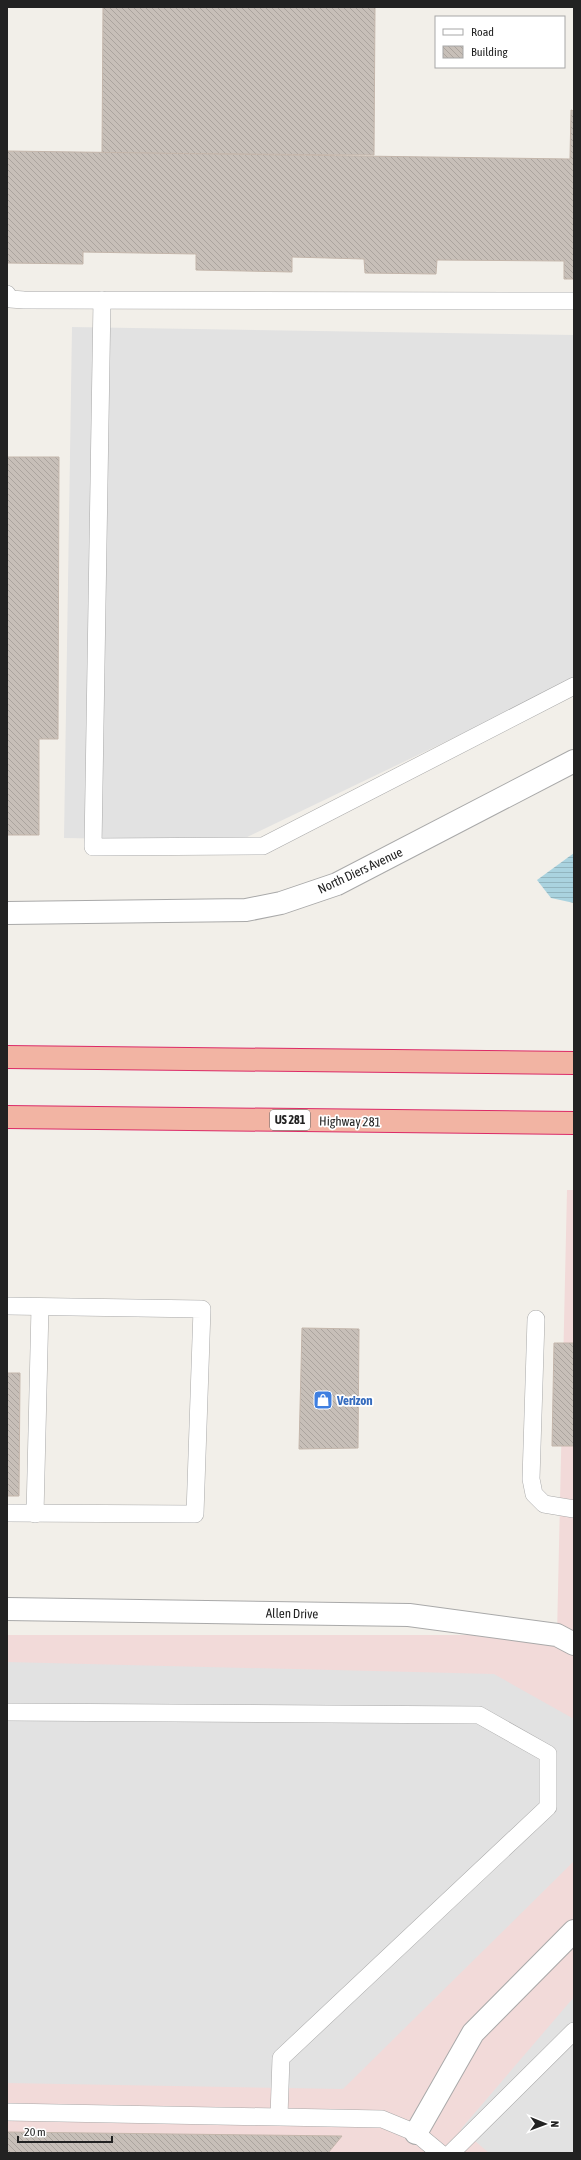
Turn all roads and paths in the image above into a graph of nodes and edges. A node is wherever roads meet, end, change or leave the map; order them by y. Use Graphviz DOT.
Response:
graph roads {
  1 [pos="8,298"];
  2 [pos="102,300"];
  3 [pos="574,301"];
  4 [pos="574,686"];
  5 [pos="574,761"];
  6 [pos="7,913"];
  7 [pos="7,1057"];
  8 [pos="574,1063"];
  9 [pos="7,1117"];
  10 [pos="574,1123"];
  11 [pos="7,1306"];
  12 [pos="40,1307"];
  13 [pos="536,1319"];
  14 [pos="574,1509"];
  15 [pos="7,1514"];
  16 [pos="35,1514"];
  17 [pos="7,1609"];
  18 [pos="574,1644"];
  19 [pos="7,1712"];
  20 [pos="574,1931"];
  21 [pos="574,2031"];
  22 [pos="7,2112"];
  23 [pos="279,2116"];
  24 [pos="416,2133"];
  25 [pos="440,2153"];
  26 [pos="451,2153"];
  1 -- 2 [label="lane"];
  2 -- 3 [label="lane"];
  2 -- 4 [label="lane"];
  5 -- 6 [label="street, North Diers Avenue"];
  7 -- 8 [label="highway"];
  9 -- 10 [label="highway, Highway 281 / US 281"];
  11 -- 12 [label="lane"];
  12 -- 16 [label="lane"];
  12 -- 16 [label="lane"];
  13 -- 14 [label="lane"];
  15 -- 16 [label="lane"];
  17 -- 18 [label="street, Allen Drive"];
  19 -- 23 [label="lane"];
  20 -- 24 [label="street"];
  21 -- 26 [label="lane"];
  22 -- 23 [label="lane"];
  23 -- 24 [label="lane"];
  24 -- 25 [label="lane"];
}
